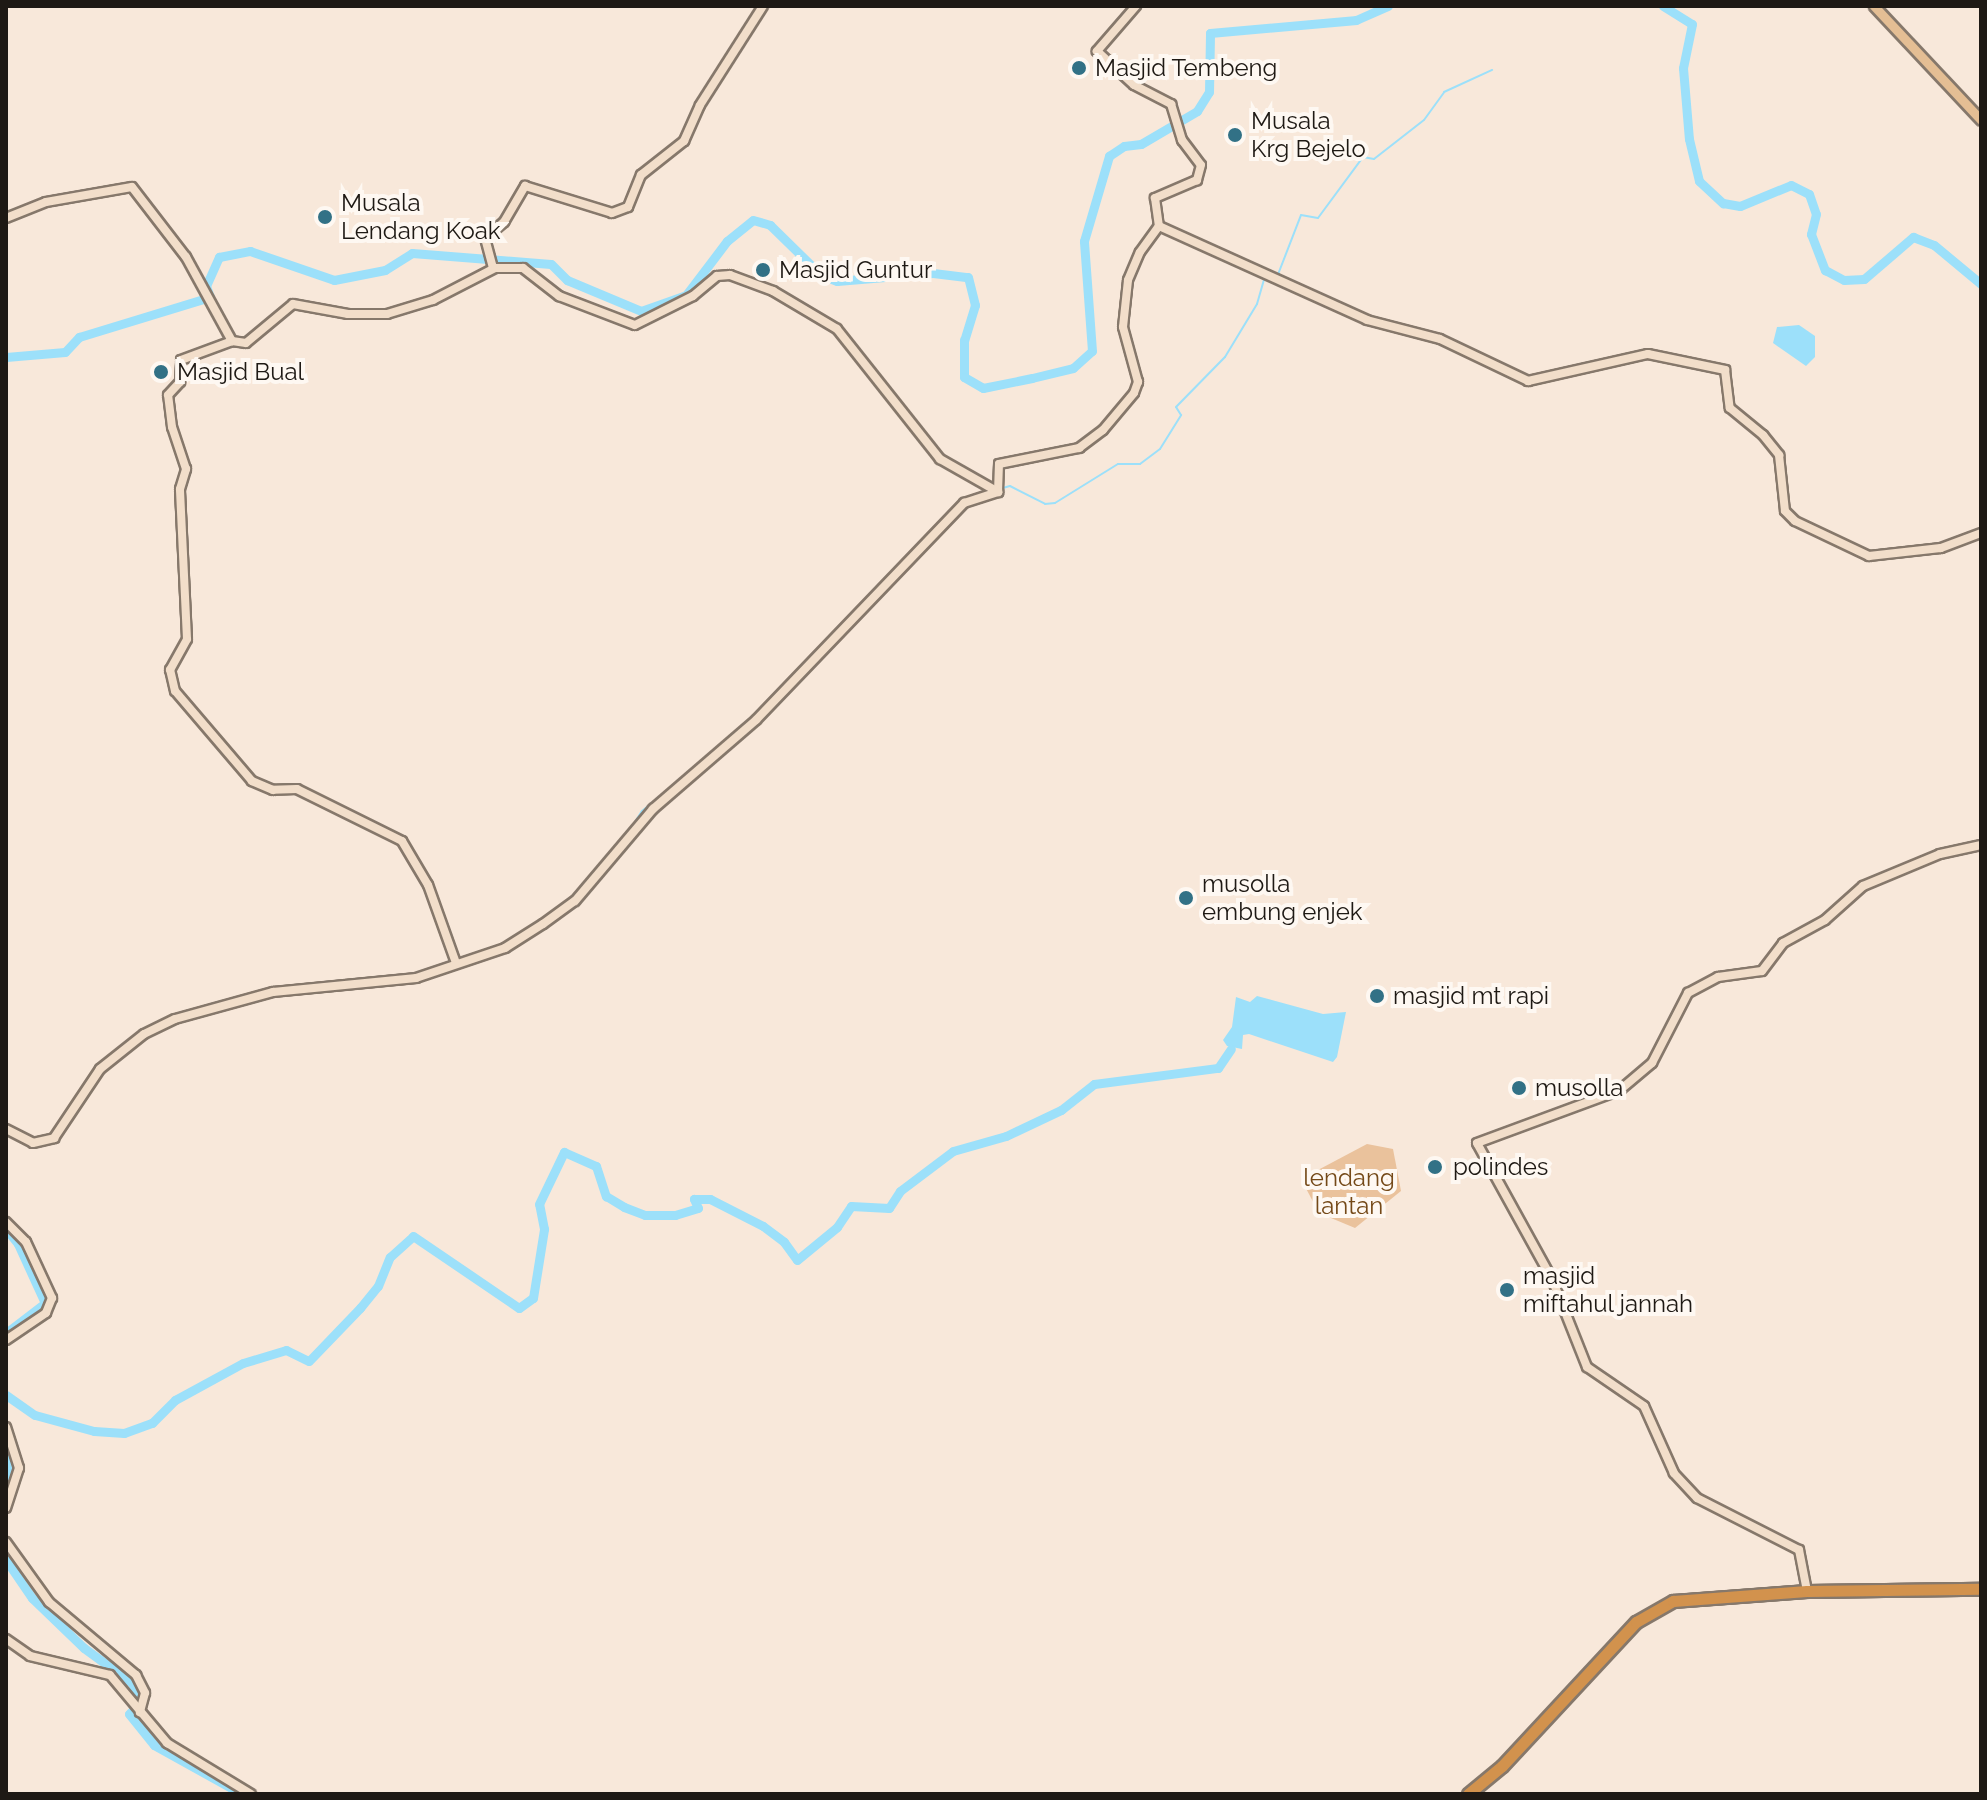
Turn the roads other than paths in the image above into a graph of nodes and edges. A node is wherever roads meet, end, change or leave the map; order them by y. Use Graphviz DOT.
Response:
graph roads {
  1 [pos="763,6"];
  2 [pos="1136,6"];
  3 [pos="1874,6"];
  4 [pos="1981,120"];
  5 [pos="6,218"];
  6 [pos="1159,226"];
  7 [pos="492,266"];
  8 [pos="232,341"];
  9 [pos="998,492"];
  10 [pos="1981,533"];
  11 [pos="1981,845"];
  12 [pos="456,963"];
  13 [pos="6,1129"];
  14 [pos="6,1222"];
  15 [pos="6,1340"];
  16 [pos="6,1427"];
  17 [pos="6,1508"];
  18 [pos="6,1542"];
  19 [pos="1981,1589"];
  20 [pos="1807,1591"];
  21 [pos="6,1639"];
  22 [pos="136,1705"];
  23 [pos="251,1794"];
  24 [pos="1468,1794"];
  1 -- 7 [label="street"];
  2 -- 6 [label="street"];
  3 -- 4 [label="main road"];
  5 -- 8 [label="street"];
  6 -- 9 [label="street"];
  6 -- 10 [label="street"];
  7 -- 8 [label="street"];
  7 -- 9 [label="street"];
  8 -- 12 [label="street"];
  9 -- 12 [label="street"];
  11 -- 20 [label="street"];
  12 -- 13 [label="street"];
  14 -- 15 [label="street"];
  16 -- 17 [label="street"];
  18 -- 22 [label="street"];
  19 -- 20 [label="highway"];
  20 -- 24 [label="highway"];
  21 -- 22 [label="street"];
  22 -- 23 [label="street"];
}
